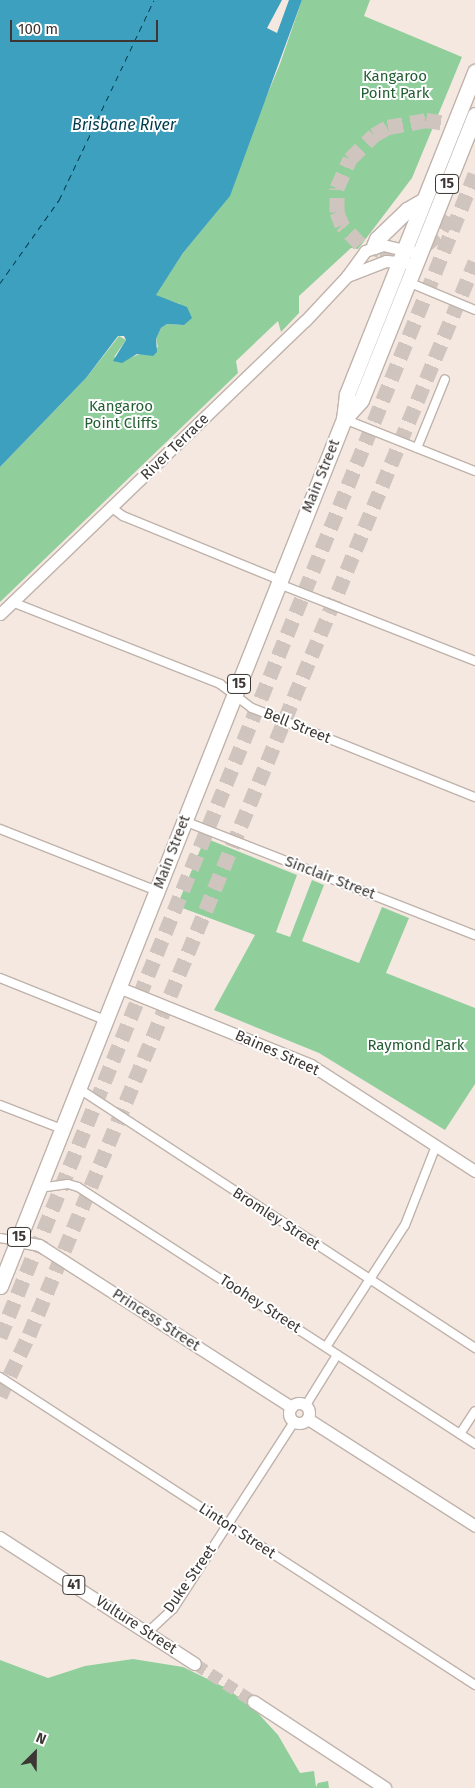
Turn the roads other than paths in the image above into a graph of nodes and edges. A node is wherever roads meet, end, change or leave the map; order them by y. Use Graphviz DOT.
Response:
graph roads {
  1 [pos="475,72"];
  2 [pos="475,115"];
  3 [pos="421,202"];
  4 [pos="374,246"];
  5 [pos="401,255"];
  6 [pos="417,259"];
  7 [pos="347,276"];
  8 [pos="408,282"];
  9 [pos="475,310"];
  10 [pos="444,379"];
  11 [pos="344,419"];
  12 [pos="417,448"];
  13 [pos="475,471"];
  14 [pos="112,508"];
  15 [pos="279,582"];
  16 [pos="12,602"];
  17 [pos="0,614"];
  18 [pos="475,661"];
  19 [pos="234,695"];
  20 [pos="475,797"];
  21 [pos="184,821"];
  22 [pos="0,829"];
  23 [pos="157,891"];
  24 [pos="475,935"];
  25 [pos="0,978"];
  26 [pos="118,987"];
  27 [pos="105,1020"];
  28 [pos="78,1088"];
  29 [pos="0,1105"];
  30 [pos="62,1129"];
  31 [pos="436,1146"];
  32 [pos="475,1171"];
  33 [pos="39,1188"];
  34 [pos="0,1238"];
  35 [pos="17,1241"];
  36 [pos="369,1280"];
  37 [pos="0,1286"];
  38 [pos="326,1347"];
  39 [pos="475,1348"];
  40 [pos="337,1355"];
  41 [pos="0,1377"];
  42 [pos="306,1405"];
  43 [pos="291,1407"];
  44 [pos="475,1411"];
  45 [pos="308,1419"];
  46 [pos="294,1422"];
  47 [pos="460,1434"];
  48 [pos="475,1444"];
  49 [pos="227,1525"];
  50 [pos="475,1526"];
  51 [pos="0,1538"];
  52 [pos="148,1632"];
  53 [pos="195,1664"];
  54 [pos="475,1685"];
  55 [pos="254,1702"];
  56 [pos="385,1788"];
  1 -- 3 [label="highway, Main Street / 15"];
  2 -- 6 [label="highway, Main Street / 15"];
  3 -- 4 [label="highway"];
  3 -- 5 [label="highway, Main Street / 15"];
  4 -- 5 [label="street, River Terrace"];
  4 -- 7 [label="street, River Terrace"];
  5 -- 6 [label="street, River Terrace"];
  5 -- 7 [label="street, River Terrace"];
  5 -- 11 [label="highway, Main Street / 15"];
  6 -- 8 [label="highway, Main Street / 15"];
  7 -- 14 [label="street, River Terrace"];
  8 -- 9 [label="street"];
  8 -- 11 [label="highway, Main Street / 15"];
  10 -- 12 [label="street"];
  11 -- 12 [label="street"];
  11 -- 15 [label="highway, Main Street / 15"];
  12 -- 13 [label="street"];
  14 -- 15 [label="street"];
  14 -- 16 [label="street, River Terrace"];
  15 -- 18 [label="street"];
  15 -- 19 [label="highway, Main Street / 15"];
  16 -- 17 [label="street, River Terrace"];
  16 -- 19 [label="street, Bell Street"];
  19 -- 20 [label="street, Bell Street"];
  19 -- 21 [label="highway, Main Street / 15"];
  21 -- 23 [label="highway, Main Street / 15"];
  21 -- 24 [label="street, Sinclair Street"];
  22 -- 23 [label="street"];
  23 -- 26 [label="highway, Main Street / 15"];
  25 -- 27 [label="street"];
  26 -- 27 [label="highway, Main Street / 15"];
  26 -- 31 [label="street, Baines Street"];
  27 -- 28 [label="highway, Main Street / 15"];
  28 -- 30 [label="highway, Main Street / 15"];
  28 -- 36 [label="street, Bromley Street"];
  29 -- 30 [label="street"];
  30 -- 33 [label="highway, Main Street / 15"];
  31 -- 32 [label="street, Baines Street"];
  31 -- 36 [label="street"];
  33 -- 35 [label="highway, Main Street / 15"];
  33 -- 38 [label="street, Toohey Street"];
  34 -- 35 [label="street"];
  35 -- 37 [label="highway, Main Street / 15"];
  35 -- 43 [label="street, Princess Street"];
  36 -- 38 [label="street"];
  36 -- 39 [label="street, Bromley Street"];
  38 -- 40 [label="street, Toohey Street"];
  40 -- 42 [label="street"];
  40 -- 47 [label="street, Toohey Street"];
  41 -- 49 [label="street, Linton Street"];
  42 -- 43 [label="street"];
  42 -- 45 [label="street"];
  43 -- 46 [label="street"];
  44 -- 47 [label="street"];
  45 -- 46 [label="street"];
  45 -- 50 [label="street"];
  46 -- 49 [label="street, Duke Street"];
  47 -- 48 [label="street, Toohey Street"];
  49 -- 52 [label="street, Duke Street"];
  49 -- 54 [label="street, Linton Street"];
  51 -- 52 [label="main road, Vulture Street / 41"];
  52 -- 53 [label="main road, Vulture Street / 41"];
  55 -- 56 [label="main road"];
}
